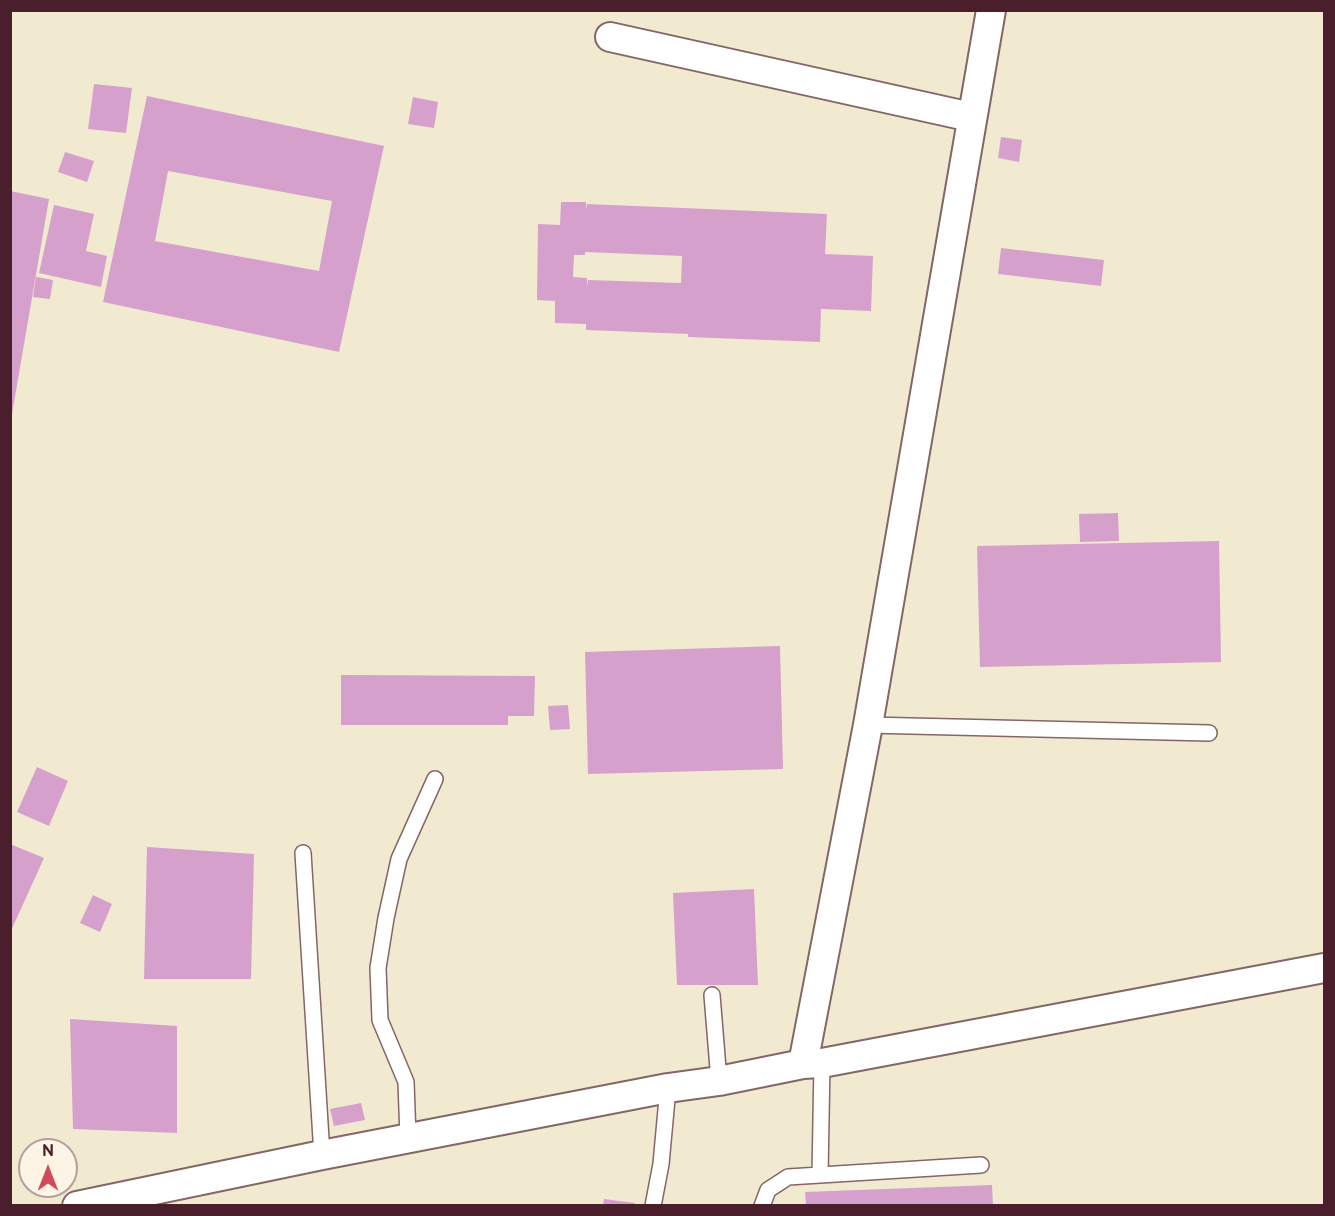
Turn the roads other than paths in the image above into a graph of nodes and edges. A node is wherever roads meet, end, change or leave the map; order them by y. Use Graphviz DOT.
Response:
graph roads {
  1 [pos="991,10"];
  2 [pos="610,37"];
  3 [pos="971,117"];
  4 [pos="868,725"];
  5 [pos="1209,733"];
  6 [pos="435,779"];
  7 [pos="303,854"];
  8 [pos="1324,968"];
  9 [pos="712,995"];
  10 [pos="812,1063"];
  11 [pos="719,1081"];
  12 [pos="668,1088"];
  13 [pos="408,1138"];
  14 [pos="322,1155"];
  15 [pos="981,1165"];
  16 [pos="820,1174"];
  17 [pos="77,1206"];
  18 [pos="653,1206"];
  19 [pos="762,1206"];
  1 -- 3 [label="street"];
  2 -- 3 [label="street"];
  3 -- 4 [label="street"];
  4 -- 5 [label="lane"];
  4 -- 10 [label="street"];
  6 -- 13 [label="lane"];
  7 -- 14 [label="lane"];
  8 -- 10 [label="street"];
  9 -- 11 [label="lane"];
  10 -- 11 [label="street"];
  10 -- 16 [label="lane"];
  11 -- 12 [label="street"];
  12 -- 13 [label="street"];
  12 -- 18 [label="lane"];
  13 -- 14 [label="street"];
  14 -- 17 [label="street"];
  15 -- 16 [label="lane"];
  16 -- 19 [label="lane"];
}
